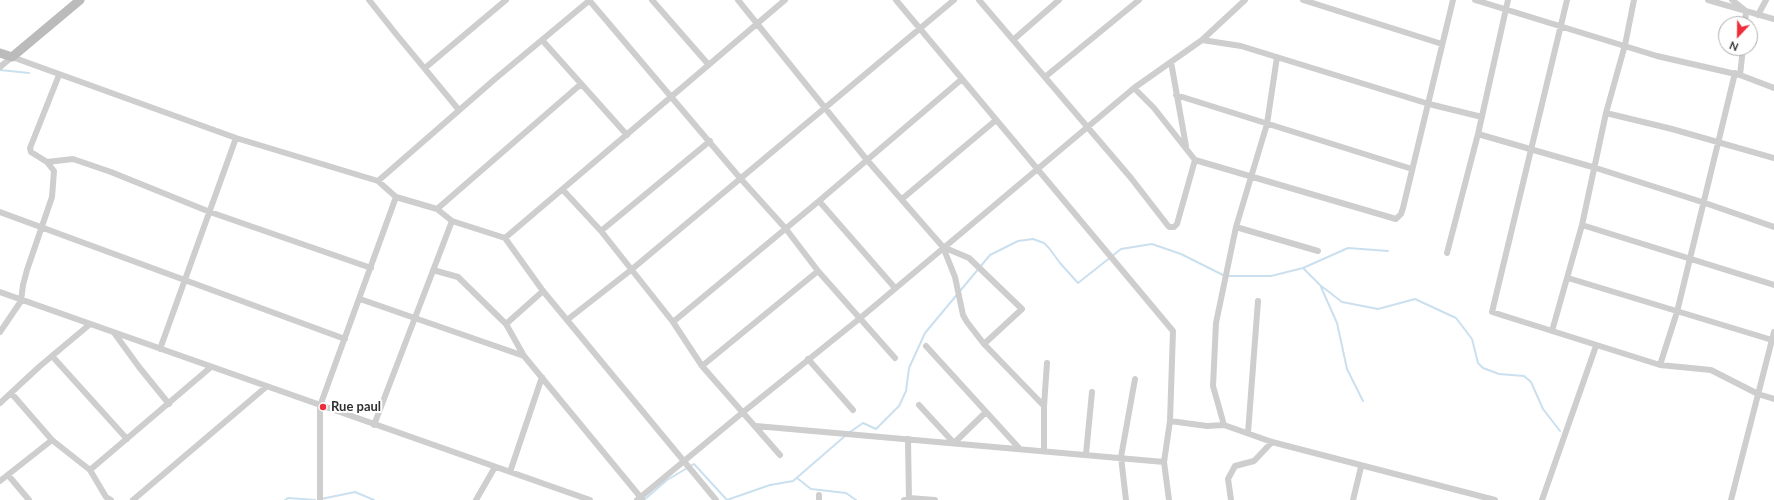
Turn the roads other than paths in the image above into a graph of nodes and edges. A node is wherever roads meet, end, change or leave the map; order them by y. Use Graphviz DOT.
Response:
graph roads {
  1 [pos="80,0"];
  2 [pos="369,0"];
  3 [pos="506,0"];
  4 [pos="590,0"];
  5 [pos="652,0"];
  6 [pos="738,0"];
  7 [pos="785,0"];
  8 [pos="896,0"];
  9 [pos="954,0"];
  10 [pos="979,0"];
  11 [pos="1059,0"];
  12 [pos="1139,0"];
  13 [pos="1245,0"];
  14 [pos="1303,0"];
  15 [pos="1453,0"];
  16 [pos="1475,0"];
  17 [pos="1508,0"];
  18 [pos="1567,0"];
  19 [pos="1634,0"];
  20 [pos="1708,0"];
  21 [pos="1732,0"];
  22 [pos="1766,0"];
  23 [pos="1506,10"];
  24 [pos="1746,11"];
  25 [pos="1758,15"];
  26 [pos="1746,16"];
  27 [pos="1774,19"];
  28 [pos="757,25"];
  29 [pos="1560,27"];
  30 [pos="920,29"];
  31 [pos="542,40"];
  32 [pos="1013,40"];
  33 [pos="1202,40"];
  34 [pos="1442,44"];
  35 [pos="1625,45"];
  36 [pos="0,53"];
  37 [pos="1741,56"];
  38 [pos="12,57"];
  39 [pos="1277,57"];
  40 [pos="1171,62"];
  41 [pos="708,64"];
  42 [pos="0,67"];
  43 [pos="425,68"];
  44 [pos="1738,74"];
  45 [pos="60,75"];
  46 [pos="1045,77"];
  47 [pos="962,80"];
  48 [pos="581,84"];
  49 [pos="1134,88"];
  50 [pos="1774,88"];
  51 [pos="1176,95"];
  52 [pos="671,96"];
  53 [pos="1429,104"];
  54 [pos="825,108"];
  55 [pos="460,110"];
  56 [pos="1606,113"];
  57 [pos="1482,117"];
  58 [pos="996,120"];
  59 [pos="1267,124"];
  60 [pos="1088,128"];
  61 [pos="1478,134"];
  62 [pos="627,135"];
  63 [pos="236,138"];
  64 [pos="710,141"];
  65 [pos="1719,142"];
  66 [pos="1187,148"];
  67 [pos="1531,150"];
  68 [pos="1774,158"];
  69 [pos="867,160"];
  70 [pos="1195,160"];
  71 [pos="47,162"];
  72 [pos="1596,168"];
  73 [pos="1037,170"];
  74 [pos="1412,170"];
  75 [pos="740,178"];
  76 [pos="1252,178"];
  77 [pos="378,181"];
  78 [pos="563,190"];
  79 [pos="396,197"];
  80 [pos="902,199"];
  81 [pos="819,201"];
  82 [pos="1704,203"];
  83 [pos="437,209"];
  84 [pos="0,212"];
  85 [pos="210,212"];
  86 [pos="452,221"];
  87 [pos="1582,225"];
  88 [pos="40,227"];
  89 [pos="1236,227"];
  90 [pos="1774,227"];
  91 [pos="786,229"];
  92 [pos="601,231"];
  93 [pos="505,238"];
  94 [pos="943,247"];
  95 [pos="1318,251"];
  96 [pos="1447,253"];
  97 [pos="1689,258"];
  98 [pos="371,268"];
  99 [pos="433,270"];
  100 [pos="631,270"];
  101 [pos="818,271"];
  102 [pos="1568,278"];
  103 [pos="186,281"];
  104 [pos="1774,284"];
  105 [pos="895,288"];
  106 [pos="543,291"];
  107 [pos="0,292"];
  108 [pos="360,299"];
  109 [pos="21,301"];
  110 [pos="1258,301"];
  111 [pos="1677,312"];
  112 [pos="415,318"];
  113 [pos="859,319"];
  114 [pos="567,320"];
  115 [pos="673,322"];
  116 [pos="506,324"];
  117 [pos="89,325"];
  118 [pos="1552,330"];
  119 [pos="0,332"];
  120 [pos="1774,332"];
  121 [pos="115,334"];
  122 [pos="345,339"];
  123 [pos="1772,340"];
  124 [pos="984,344"];
  125 [pos="926,346"];
  126 [pos="1596,346"];
  127 [pos="160,350"];
  128 [pos="52,356"];
  129 [pos="524,356"];
  130 [pos="895,358"];
  131 [pos="808,360"];
  132 [pos="1047,363"];
  133 [pos="702,366"];
  134 [pos="1660,366"];
  135 [pos="211,367"];
  136 [pos="542,377"];
  137 [pos="1134,379"];
  138 [pos="266,387"];
  139 [pos="1092,392"];
  140 [pos="12,394"];
  141 [pos="1758,394"];
  142 [pos="1774,398"];
  143 [pos="0,403"];
  144 [pos="169,404"];
  145 [pos="919,405"];
  146 [pos="320,406"];
  147 [pos="1044,406"];
  148 [pos="854,410"];
  149 [pos="986,412"];
  150 [pos="742,413"];
  151 [pos="1170,421"];
  152 [pos="374,425"];
  153 [pos="1224,425"];
  154 [pos="756,426"];
  155 [pos="1248,433"];
  156 [pos="127,439"];
  157 [pos="908,439"];
  158 [pos="52,440"];
  159 [pos="1272,442"];
  160 [pos="954,443"];
  161 [pos="1019,448"];
  162 [pos="1044,451"];
  163 [pos="1086,454"];
  164 [pos="780,455"];
  165 [pos="1121,457"];
  166 [pos="683,461"];
  167 [pos="1164,462"];
  168 [pos="495,467"];
  169 [pos="1361,467"];
  170 [pos="90,470"];
  171 [pos="510,472"];
  172 [pos="8,475"];
  173 [pos="0,482"];
  174 [pos="640,499"];
  175 [pos="907,499"];
  176 [pos="1485,499"];
  177 [pos="29,500"];
  178 [pos="111,500"];
  179 [pos="133,500"];
  180 [pos="320,500"];
  181 [pos="476,500"];
  182 [pos="590,500"];
  183 [pos="716,500"];
  184 [pos="935,500"];
  185 [pos="1126,500"];
  186 [pos="1169,500"];
  187 [pos="1231,500"];
  188 [pos="1353,500"];
  189 [pos="1496,500"];
  190 [pos="1542,500"];
  191 [pos="1731,500"];
  1 -- 38 [label="street"];
  2 -- 43 [label="street"];
  3 -- 43 [label="street"];
  4 -- 31 [label="street"];
  4 -- 52 [label="street"];
  5 -- 41 [label="street"];
  6 -- 28 [label="street"];
  7 -- 28 [label="street"];
  8 -- 30 [label="street"];
  9 -- 30 [label="street"];
  10 -- 32 [label="street"];
  11 -- 32 [label="street"];
  12 -- 46 [label="street"];
  13 -- 33 [label="street"];
  14 -- 34 [label="street"];
  15 -- 34 [label="street"];
  16 -- 23 [label="street"];
  17 -- 23 [label="street"];
  18 -- 29 [label="street"];
  19 -- 35 [label="street"];
  20 -- 24 [label="street"];
  21 -- 24 [label="street"];
  22 -- 25 [label="street"];
  23 -- 29 [label="street"];
  23 -- 57 [label="street"];
  24 -- 25 [label="street"];
  24 -- 26 [label="street"];
  25 -- 27 [label="street"];
  28 -- 41 [label="street"];
  28 -- 54 [label="street"];
  29 -- 35 [label="street"];
  29 -- 67 [label="street"];
  30 -- 47 [label="street"];
  30 -- 54 [label="street"];
  31 -- 48 [label="street"];
  31 -- 55 [label="street"];
  32 -- 46 [label="street"];
  33 -- 39 [label="street"];
  33 -- 40 [label="street"];
  34 -- 53 [label="street"];
  35 -- 44 [label="street"];
  35 -- 56 [label="street"];
  36 -- 38 [label="street"];
  37 -- 44 [label="street"];
  38 -- 42 [label="street"];
  38 -- 45 [label="street"];
  39 -- 53 [label="street"];
  39 -- 59 [label="street"];
  40 -- 49 [label="street"];
  40 -- 51 [label="street"];
  41 -- 52 [label="street"];
  43 -- 55 [label="street"];
  44 -- 50 [label="street"];
  44 -- 65 [label="street"];
  45 -- 63 [label="street"];
  45 -- 71 [label="street"];
  46 -- 60 [label="street"];
  47 -- 58 [label="street"];
  47 -- 69 [label="street"];
  48 -- 62 [label="street"];
  48 -- 83 [label="street"];
  49 -- 60 [label="street"];
  49 -- 66 [label="street"];
  51 -- 59 [label="street"];
  51 -- 66 [label="street"];
  52 -- 62 [label="street"];
  52 -- 64 [label="street"];
  53 -- 57 [label="street"];
  53 -- 74 [label="street"];
  54 -- 69 [label="street"];
  54 -- 75 [label="street"];
  55 -- 77 [label="street"];
  56 -- 65 [label="street"];
  56 -- 72 [label="street"];
  57 -- 61 [label="street"];
  58 -- 73 [label="street"];
  58 -- 80 [label="street"];
  59 -- 74 [label="street"];
  59 -- 76 [label="street"];
  60 -- 70 [label="street"];
  60 -- 73 [label="street"];
  61 -- 67 [label="street"];
  61 -- 96 [label="street"];
  62 -- 78 [label="street"];
  63 -- 77 [label="street"];
  63 -- 85 [label="street"];
  64 -- 75 [label="street"];
  64 -- 92 [label="street"];
  65 -- 68 [label="street"];
  65 -- 82 [label="street"];
  66 -- 70 [label="street"];
  67 -- 72 [label="street"];
  67 -- 118 [label="street"];
  69 -- 80 [label="street"];
  69 -- 81 [label="street"];
  70 -- 76 [label="street"];
  71 -- 85 [label="street"];
  71 -- 88 [label="street"];
  72 -- 82 [label="street"];
  72 -- 87 [label="street"];
  73 -- 94 [label="street"];
  73 -- 151 [label="street"];
  74 -- 76 [label="street"];
  75 -- 91 [label="street"];
  75 -- 100 [label="street"];
  76 -- 89 [label="street"];
  77 -- 79 [label="street"];
  78 -- 92 [label="street"];
  78 -- 93 [label="street"];
  79 -- 83 [label="street"];
  79 -- 98 [label="street"];
  80 -- 94 [label="street"];
  81 -- 91 [label="street"];
  81 -- 105 [label="street"];
  82 -- 90 [label="street"];
  82 -- 97 [label="street"];
  83 -- 86 [label="street"];
  84 -- 88 [label="street"];
  85 -- 98 [label="street"];
  85 -- 103 [label="street"];
  86 -- 93 [label="street"];
  86 -- 99 [label="street"];
  87 -- 97 [label="street"];
  87 -- 102 [label="street"];
  88 -- 103 [label="street"];
  88 -- 109 [label="street"];
  89 -- 95 [label="street"];
  89 -- 153 [label="street"];
  91 -- 101 [label="street"];
  91 -- 115 [label="street"];
  92 -- 100 [label="street"];
  93 -- 106 [label="street"];
  94 -- 105 [label="street"];
  94 -- 124 [label="street"];
  94 -- 124 [label="street"];
  97 -- 104 [label="street"];
  97 -- 111 [label="street"];
  98 -- 108 [label="street"];
  99 -- 112 [label="street"];
  99 -- 116 [label="street"];
  100 -- 114 [label="street"];
  100 -- 115 [label="street"];
  101 -- 113 [label="street"];
  101 -- 133 [label="street"];
  102 -- 111 [label="street"];
  102 -- 118 [label="street"];
  103 -- 122 [label="street"];
  103 -- 127 [label="street"];
  105 -- 113 [label="street"];
  106 -- 114 [label="street"];
  106 -- 116 [label="street"];
  107 -- 109 [label="street"];
  108 -- 112 [label="street"];
  108 -- 122 [label="street"];
  109 -- 117 [label="street"];
  109 -- 119 [label="street"];
  110 -- 155 [label="street"];
  111 -- 123 [label="street"];
  111 -- 134 [label="street"];
  112 -- 129 [label="street"];
  112 -- 152 [label="street"];
  113 -- 130 [label="street"];
  113 -- 131 [label="street"];
  114 -- 166 [label="street"];
  115 -- 133 [label="street"];
  116 -- 129 [label="street"];
  117 -- 121 [label="street"];
  117 -- 128 [label="street"];
  118 -- 126 [label="street"];
  120 -- 123 [label="street"];
  121 -- 127 [label="street"];
  121 -- 144 [label="street"];
  122 -- 146 [label="street"];
  123 -- 141 [label="street"];
  124 -- 147 [label="street"];
  125 -- 149 [label="street"];
  126 -- 134 [label="street"];
  126 -- 190 [label="street"];
  127 -- 135 [label="street"];
  128 -- 140 [label="street"];
  128 -- 156 [label="street"];
  129 -- 136 [label="street"];
  131 -- 148 [label="street"];
  131 -- 150 [label="street"];
  132 -- 147 [label="street"];
  133 -- 150 [label="street"];
  134 -- 141 [label="street"];
  135 -- 138 [label="street"];
  135 -- 144 [label="street"];
  136 -- 171 [label="street"];
  136 -- 174 [label="street"];
  137 -- 165 [label="street"];
  138 -- 146 [label="street"];
  138 -- 179 [label="street"];
  139 -- 163 [label="street"];
  140 -- 143 [label="street"];
  140 -- 158 [label="street"];
  141 -- 142 [label="street"];
  141 -- 191 [label="street"];
  144 -- 156 [label="street"];
  145 -- 160 [label="street"];
  146 -- 152 [label="street"];
  146 -- 180 [label="street"];
  147 -- 162 [label="street"];
  149 -- 160 [label="street"];
  149 -- 161 [label="street"];
  150 -- 154 [label="street"];
  150 -- 166 [label="street"];
  151 -- 153 [label="street"];
  151 -- 167 [label="street"];
  152 -- 168 [label="street"];
  153 -- 155 [label="street"];
  154 -- 157 [label="street"];
  154 -- 164 [label="street"];
  155 -- 159 [label="street"];
  156 -- 170 [label="street"];
  157 -- 160 [label="street"];
  157 -- 175 [label="street"];
  158 -- 170 [label="street"];
  158 -- 172 [label="street"];
  159 -- 169 [label="street"];
  159 -- 187 [label="street"];
  160 -- 161 [label="street"];
  161 -- 162 [label="street"];
  162 -- 163 [label="street"];
  163 -- 165 [label="street"];
  165 -- 167 [label="street"];
  165 -- 185 [label="street"];
  166 -- 174 [label="street"];
  166 -- 183 [label="street"];
  167 -- 186 [label="street"];
  168 -- 171 [label="street"];
  168 -- 181 [label="street"];
  169 -- 176 [label="street"];
  169 -- 188 [label="street"];
  170 -- 178 [label="street"];
  171 -- 182 [label="street"];
  172 -- 173 [label="street"];
  172 -- 177 [label="street"];
  175 -- 184 [label="street"];
  176 -- 189 [label="street"];
}
